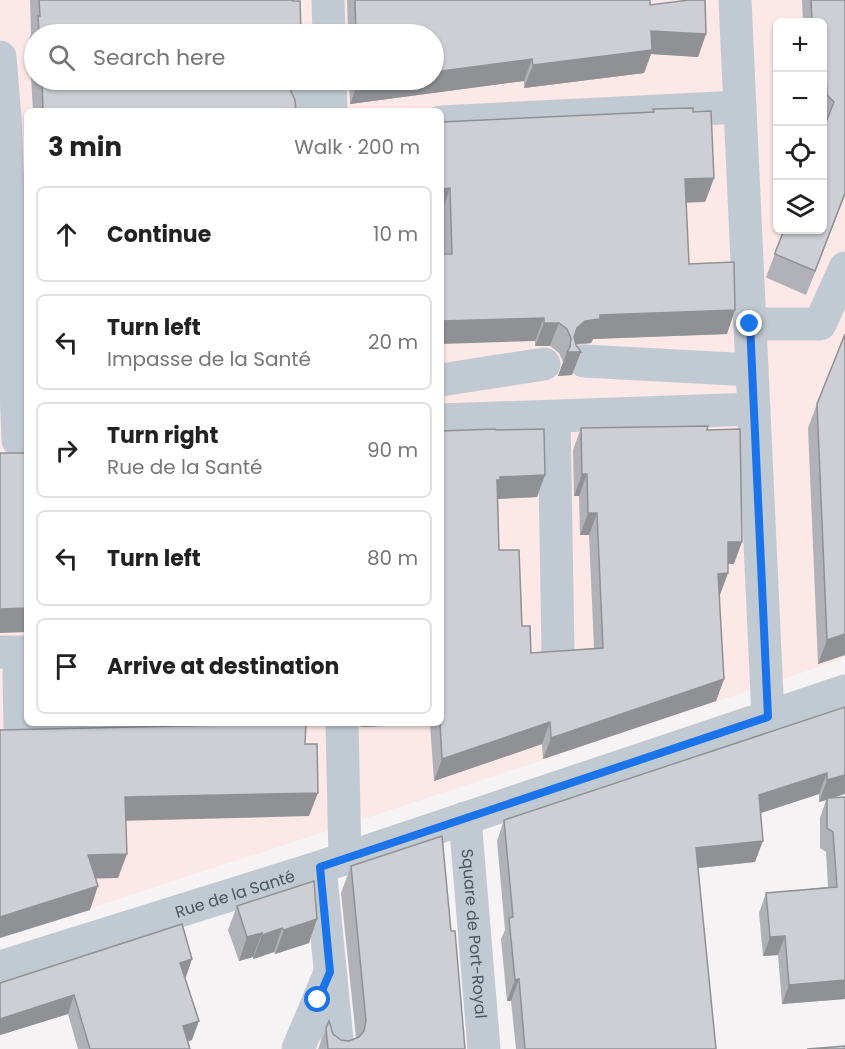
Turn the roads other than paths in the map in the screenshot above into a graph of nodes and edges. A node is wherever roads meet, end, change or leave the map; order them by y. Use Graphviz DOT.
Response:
graph roads {
  1 [pos="328,0"];
  2 [pos="735,0"];
  3 [pos="329,24"];
  4 [pos="0,57"];
  5 [pos="330,90"];
  6 [pos="740,107"];
  7 [pos="331,108"];
  8 [pos="444,122"];
  9 [pos="845,268"];
  10 [pos="750,324"];
  11 [pos="584,361"];
  12 [pos="544,364"];
  13 [pos="752,370"];
  14 [pos="444,380"];
  15 [pos="754,409"];
  16 [pos="554,417"];
  17 [pos="444,420"];
  18 [pos="15,441"];
  19 [pos="558,651"];
  20 [pos="0,652"];
  21 [pos="24,652"];
  22 [pos="24,668"];
  23 [pos="845,691"];
  24 [pos="768,717"];
  25 [pos="71,726"];
  26 [pos="342,726"];
  27 [pos="465,818"];
  28 [pos="333,863"];
  29 [pos="0,967"];
  30 [pos="330,972"];
  31 [pos="298,1049"];
  32 [pos="338,1049"];
  33 [pos="484,1049"];
  1 -- 3 [label="street"];
  2 -- 6 [label="street"];
  4 -- 18 [label="street"];
  5 -- 7 [label="street"];
  6 -- 8 [label="street"];
  6 -- 10 [label="street"];
  9 -- 10 [label="street"];
  10 -- 13 [label="street"];
  11 -- 13 [label="street"];
  12 -- 14 [label="street"];
  13 -- 15 [label="street"];
  15 -- 16 [label="street"];
  15 -- 24 [label="street"];
  16 -- 17 [label="street"];
  16 -- 19 [label="street"];
  20 -- 21 [label="street"];
  22 -- 25 [label="street"];
  23 -- 24 [label="street, Rue de la Santé"];
  24 -- 27 [label="street, Rue de la Santé"];
  26 -- 28 [label="street"];
  27 -- 28 [label="street, Rue de la Santé"];
  27 -- 33 [label="street, Square de Port-Royal"];
  28 -- 29 [label="street, Rue de la Santé"];
  28 -- 30 [label="street"];
  30 -- 31 [label="street"];
  30 -- 32 [label="street"];
}
